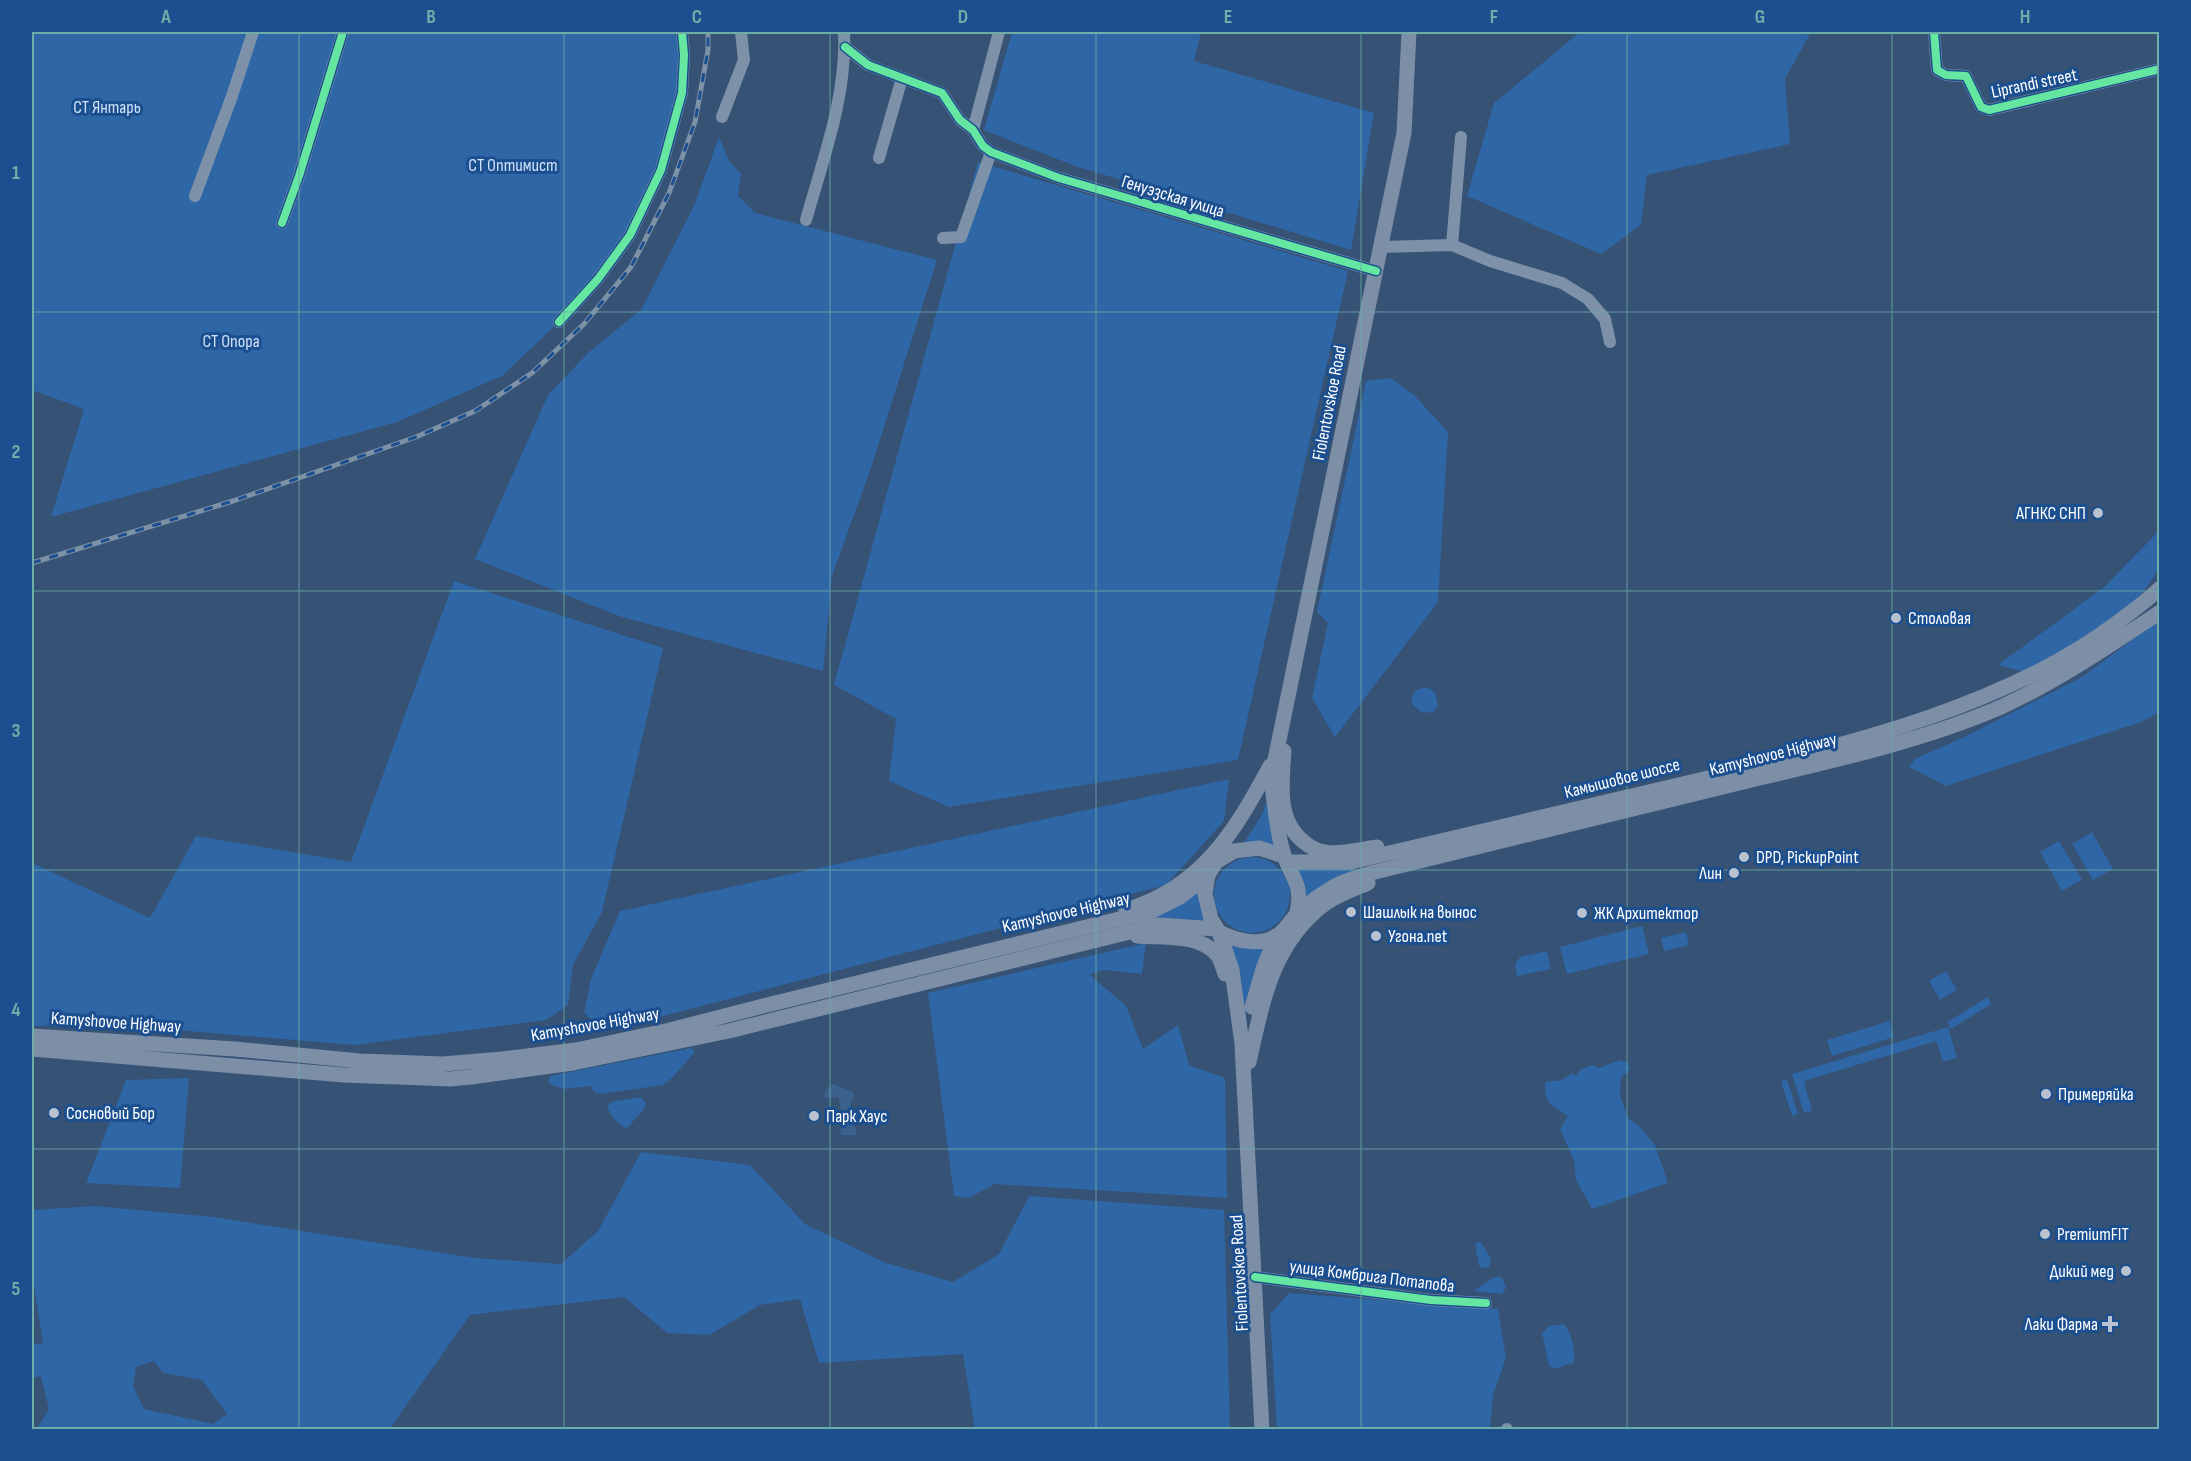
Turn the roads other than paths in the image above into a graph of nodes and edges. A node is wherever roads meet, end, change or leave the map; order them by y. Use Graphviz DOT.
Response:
graph roads {
  1 [pos="253,32"];
  2 [pos="344,32"];
  3 [pos="682,32"];
  4 [pos="741,32"];
  5 [pos="844,32"];
  6 [pos="999,32"];
  7 [pos="1409,32"];
  8 [pos="1934,32"];
  9 [pos="845,47"];
  10 [pos="2160,69"];
  11 [pos="902,78"];
  12 [pos="722,117"];
  13 [pos="973,130"];
  14 [pos="1461,137"];
  15 [pos="991,152"];
  16 [pos="879,158"];
  17 [pos="195,196"];
  18 [pos="806,220"];
  19 [pos="282,223"];
  20 [pos="943,238"];
  21 [pos="1452,245"];
  22 [pos="1381,247"];
  23 [pos="1376,271"];
  24 [pos="559,322"];
  25 [pos="1611,342"];
  26 [pos="2160,588"];
  27 [pos="2160,612"];
  28 [pos="1284,717"];
  29 [pos="1274,758"];
  30 [pos="1271,779"];
  31 [pos="1442,841"];
  32 [pos="1226,855"];
  33 [pos="1286,859"];
  34 [pos="1426,859"];
  35 [pos="1208,875"];
  36 [pos="1297,914"];
  37 [pos="1076,930"];
  38 [pos="1218,931"];
  39 [pos="1119,935"];
  40 [pos="1276,936"];
  41 [pos="1240,1026"];
  42 [pos="32,1036"];
  43 [pos="1242,1044"];
  44 [pos="32,1049"];
  45 [pos="1245,1080"];
  46 [pos="1255,1276"];
  47 [pos="1486,1303"];
  48 [pos="1261,1427"];
  1 -- 17 [label="street"];
  2 -- 19 [label="street"];
  3 -- 24 [label="street"];
  4 -- 12 [label="street"];
  5 -- 9 [label="street"];
  6 -- 13 [label="street"];
  7 -- 22 [label="main road, Fiolentovskoe Road"];
  8 -- 10 [label="street, Liprandi street"];
  9 -- 11 [label="street, Генуэзская улица"];
  9 -- 18 [label="street"];
  11 -- 13 [label="street, Генуэзская улица"];
  11 -- 16 [label="street"];
  13 -- 15 [label="street, Генуэзская улица"];
  14 -- 21 [label="street"];
  15 -- 20 [label="street"];
  15 -- 23 [label="street, Генуэзская улица"];
  21 -- 22 [label="street"];
  21 -- 25 [label="street"];
  22 -- 23 [label="main road, Fiolentovskoe Road"];
  23 -- 28 [label="main road, Fiolentovskoe Road"];
  26 -- 31 [label="main road, Камышовое шоссе"];
  27 -- 34 [label="main road, Kamyshovoe Highway"];
  28 -- 29 [label="main road, Fiolentovskoe Road"];
  28 -- 31 [label="main road"];
  29 -- 30 [label="main road, Fiolentovskoe Road"];
  29 -- 37 [label="main road"];
  30 -- 32 [label="main road, Fiolentovskoe Road"];
  30 -- 33 [label="main road, Fiolentovskoe Road"];
  31 -- 33 [label="main road, Камышовое шоссе"];
  32 -- 33 [label="main road, Камышовое шоссе"];
  32 -- 35 [label="main road"];
  33 -- 36 [label="main road"];
  34 -- 36 [label="main road"];
  34 -- 45 [label="main road"];
  35 -- 37 [label="main road, Kamyshovoe Highway"];
  35 -- 38 [label="main road"];
  36 -- 40 [label="main road"];
  37 -- 42 [label="main road, Kamyshovoe Highway"];
  38 -- 39 [label="main road, Kamyshovoe Highway"];
  38 -- 40 [label="main road"];
  38 -- 41 [label="main road, Fiolentovskoe Road"];
  39 -- 41 [label="main road"];
  39 -- 44 [label="main road, Kamyshovoe Highway"];
  40 -- 43 [label="main road, Fiolentovskoe Road"];
  41 -- 43 [label="main road, Fiolentovskoe Road"];
  43 -- 45 [label="main road, Fiolentovskoe Road"];
  45 -- 46 [label="main road, Fiolentovskoe Road"];
  46 -- 47 [label="street, улица Комбрига Потапова"];
  46 -- 48 [label="main road, Fiolentovskoe Road"];
}
